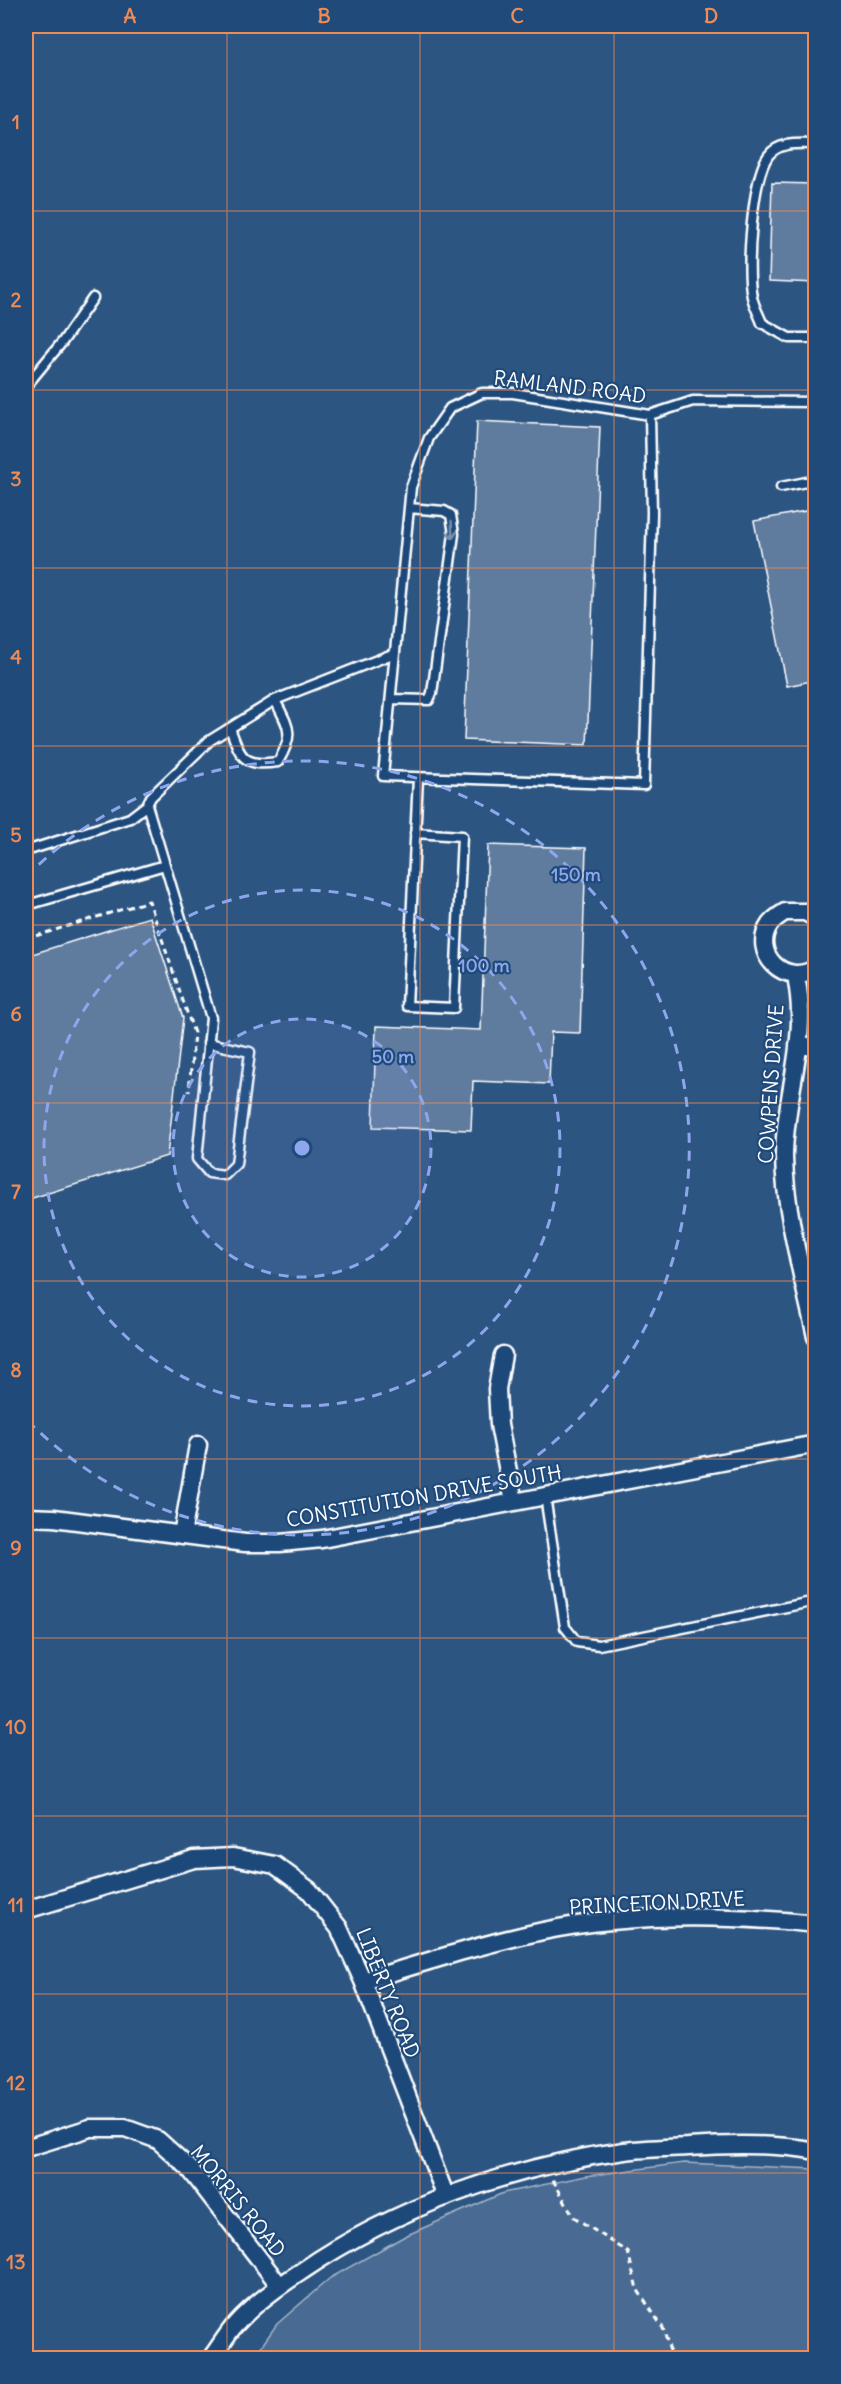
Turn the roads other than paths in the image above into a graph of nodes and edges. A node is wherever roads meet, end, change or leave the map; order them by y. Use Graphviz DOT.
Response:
graph roads {
  1 [pos="816,144"];
  2 [pos="93,298"];
  3 [pos="816,338"];
  4 [pos="26,386"];
  5 [pos="816,402"];
  6 [pos="650,415"];
  7 [pos="816,480"];
  8 [pos="781,488"];
  9 [pos="409,508"];
  10 [pos="395,653"];
  11 [pos="391,699"];
  12 [pos="275,700"];
  13 [pos="230,728"];
  14 [pos="418,778"];
  15 [pos="147,805"];
  16 [pos="415,833"];
  17 [pos="26,851"];
  18 [pos="165,866"];
  19 [pos="26,903"];
  20 [pos="816,918"];
  21 [pos="816,968"];
  22 [pos="796,975"];
  23 [pos="208,1043"];
  24 [pos="798,1045"];
  25 [pos="816,1047"];
  26 [pos="816,1337"];
  27 [pos="503,1355"];
  28 [pos="816,1444"];
  29 [pos="198,1445"];
  30 [pos="545,1496"];
  31 [pos="514,1502"];
  32 [pos="26,1517"];
  33 [pos="182,1535"];
  34 [pos="816,1601"];
  35 [pos="26,1910"];
  36 [pos="816,1924"];
  37 [pos="363,1982"];
  38 [pos="26,2148"];
  39 [pos="816,2151"];
  40 [pos="446,2198"];
  41 [pos="280,2286"];
  42 [pos="211,2358"];
  1 -- 3 [label="lane"];
  2 -- 4 [label="lane"];
  5 -- 6 [label="lane, RAMLAND ROAD"];
  6 -- 9 [label="lane, RAMLAND ROAD"];
  6 -- 14 [label="lane"];
  7 -- 8 [label="lane"];
  9 -- 10 [label="lane, RAMLAND ROAD"];
  9 -- 11 [label="lane, one-way"];
  10 -- 11 [label="lane, RAMLAND ROAD"];
  10 -- 12 [label="lane"];
  11 -- 14 [label="lane, RAMLAND ROAD"];
  12 -- 13 [label="lane"];
  12 -- 13 [label="lane"];
  13 -- 15 [label="lane"];
  14 -- 16 [label="lane"];
  15 -- 17 [label="lane"];
  15 -- 18 [label="lane"];
  16 -- 16 [label="lane"];
  18 -- 19 [label="lane"];
  18 -- 23 [label="lane"];
  20 -- 22 [label="street"];
  21 -- 22 [label="street"];
  22 -- 24 [label="street, COWPENS DRIVE"];
  23 -- 23 [label="lane"];
  24 -- 25 [label="street"];
  24 -- 26 [label="street, COWPENS DRIVE"];
  27 -- 31 [label="street"];
  28 -- 30 [label="street, CONSTITUTION DRIVE SOUTH"];
  29 -- 33 [label="street"];
  30 -- 31 [label="street, CONSTITUTION DRIVE SOUTH"];
  30 -- 34 [label="lane"];
  31 -- 33 [label="street, CONSTITUTION DRIVE SOUTH"];
  32 -- 33 [label="street, CONSTITUTION DRIVE SOUTH"];
  35 -- 37 [label="street, LIBERTY ROAD"];
  36 -- 37 [label="street, PRINCETON DRIVE"];
  37 -- 40 [label="street, LIBERTY ROAD"];
  38 -- 41 [label="street, MORRIS ROAD"];
  39 -- 40 [label="street"];
  40 -- 41 [label="street"];
  41 -- 42 [label="street"];
}
